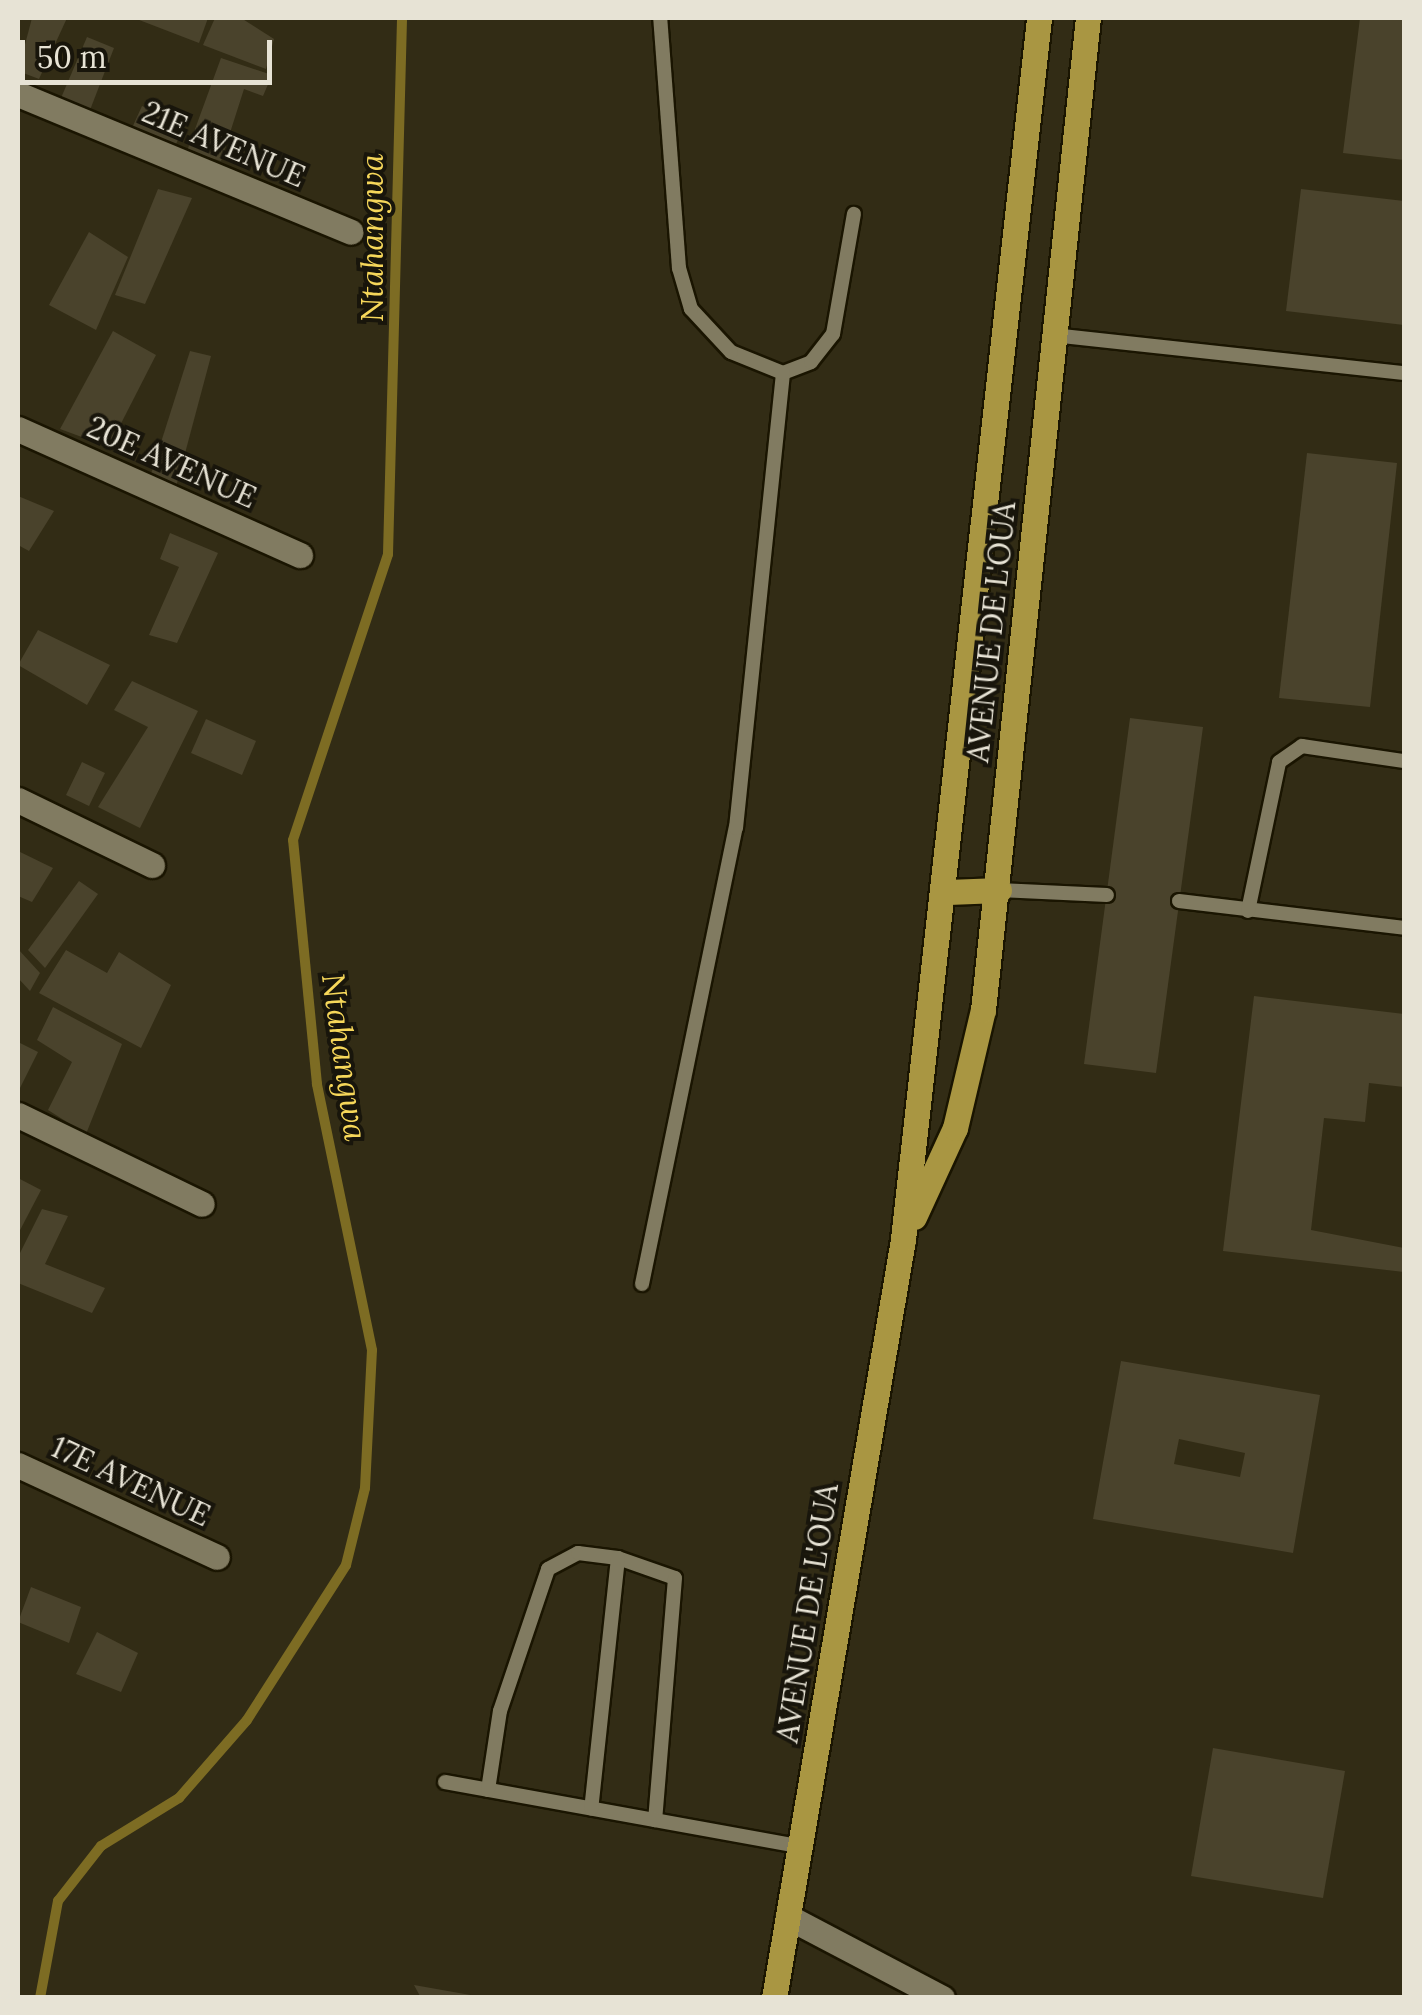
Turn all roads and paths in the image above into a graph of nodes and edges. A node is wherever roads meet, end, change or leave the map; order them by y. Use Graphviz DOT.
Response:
graph roads {
  1 [pos="660,18"];
  2 [pos="1039,18"];
  3 [pos="1088,18"];
  4 [pos="18,94"];
  5 [pos="854,214"];
  6 [pos="351,232"];
  7 [pos="1053,335"];
  8 [pos="783,373"];
  9 [pos="1404,373"];
  10 [pos="18,429"];
  11 [pos="300,555"];
  12 [pos="1404,761"];
  13 [pos="18,800"];
  14 [pos="152,865"];
  15 [pos="999,890"];
  16 [pos="948,892"];
  17 [pos="1107,895"];
  18 [pos="1179,901"];
  19 [pos="1248,912"];
  20 [pos="1404,928"];
  21 [pos="18,1115"];
  22 [pos="202,1204"];
  23 [pos="903,1239"];
  24 [pos="642,1284"];
  25 [pos="18,1465"];
  26 [pos="217,1556"];
  27 [pos="618,1558"];
  28 [pos="446,1782"];
  29 [pos="488,1790"];
  30 [pos="591,1809"];
  31 [pos="655,1820"];
  32 [pos="801,1847"];
  33 [pos="788,1918"];
  34 [pos="774,1998"];
  35 [pos="942,1998"];
  1 -- 8 [label="lane"];
  2 -- 16 [label="main road, AVENUE DE L'OUA"];
  3 -- 7 [label="main road, AVENUE DE L'OUA"];
  4 -- 6 [label="street, 21E AVENUE"];
  5 -- 8 [label="lane"];
  7 -- 9 [label="lane"];
  7 -- 15 [label="main road, AVENUE DE L'OUA"];
  8 -- 24 [label="lane"];
  10 -- 11 [label="street, 20E AVENUE"];
  12 -- 19 [label="lane"];
  13 -- 14 [label="street"];
  15 -- 16 [label="main road"];
  15 -- 17 [label="lane"];
  15 -- 23 [label="main road, AVENUE DE L'OUA"];
  16 -- 23 [label="main road, AVENUE DE L'OUA"];
  18 -- 19 [label="lane"];
  19 -- 20 [label="lane"];
  21 -- 22 [label="street"];
  23 -- 32 [label="main road, AVENUE DE L'OUA"];
  25 -- 26 [label="street, 17E AVENUE"];
  27 -- 29 [label="lane"];
  27 -- 30 [label="lane"];
  27 -- 31 [label="lane"];
  28 -- 29 [label="lane"];
  29 -- 30 [label="lane"];
  30 -- 31 [label="lane"];
  31 -- 32 [label="lane"];
  32 -- 33 [label="main road, AVENUE DE L'OUA"];
  33 -- 34 [label="main road, AVENUE DE L'OUA"];
  33 -- 35 [label="street"];
}
